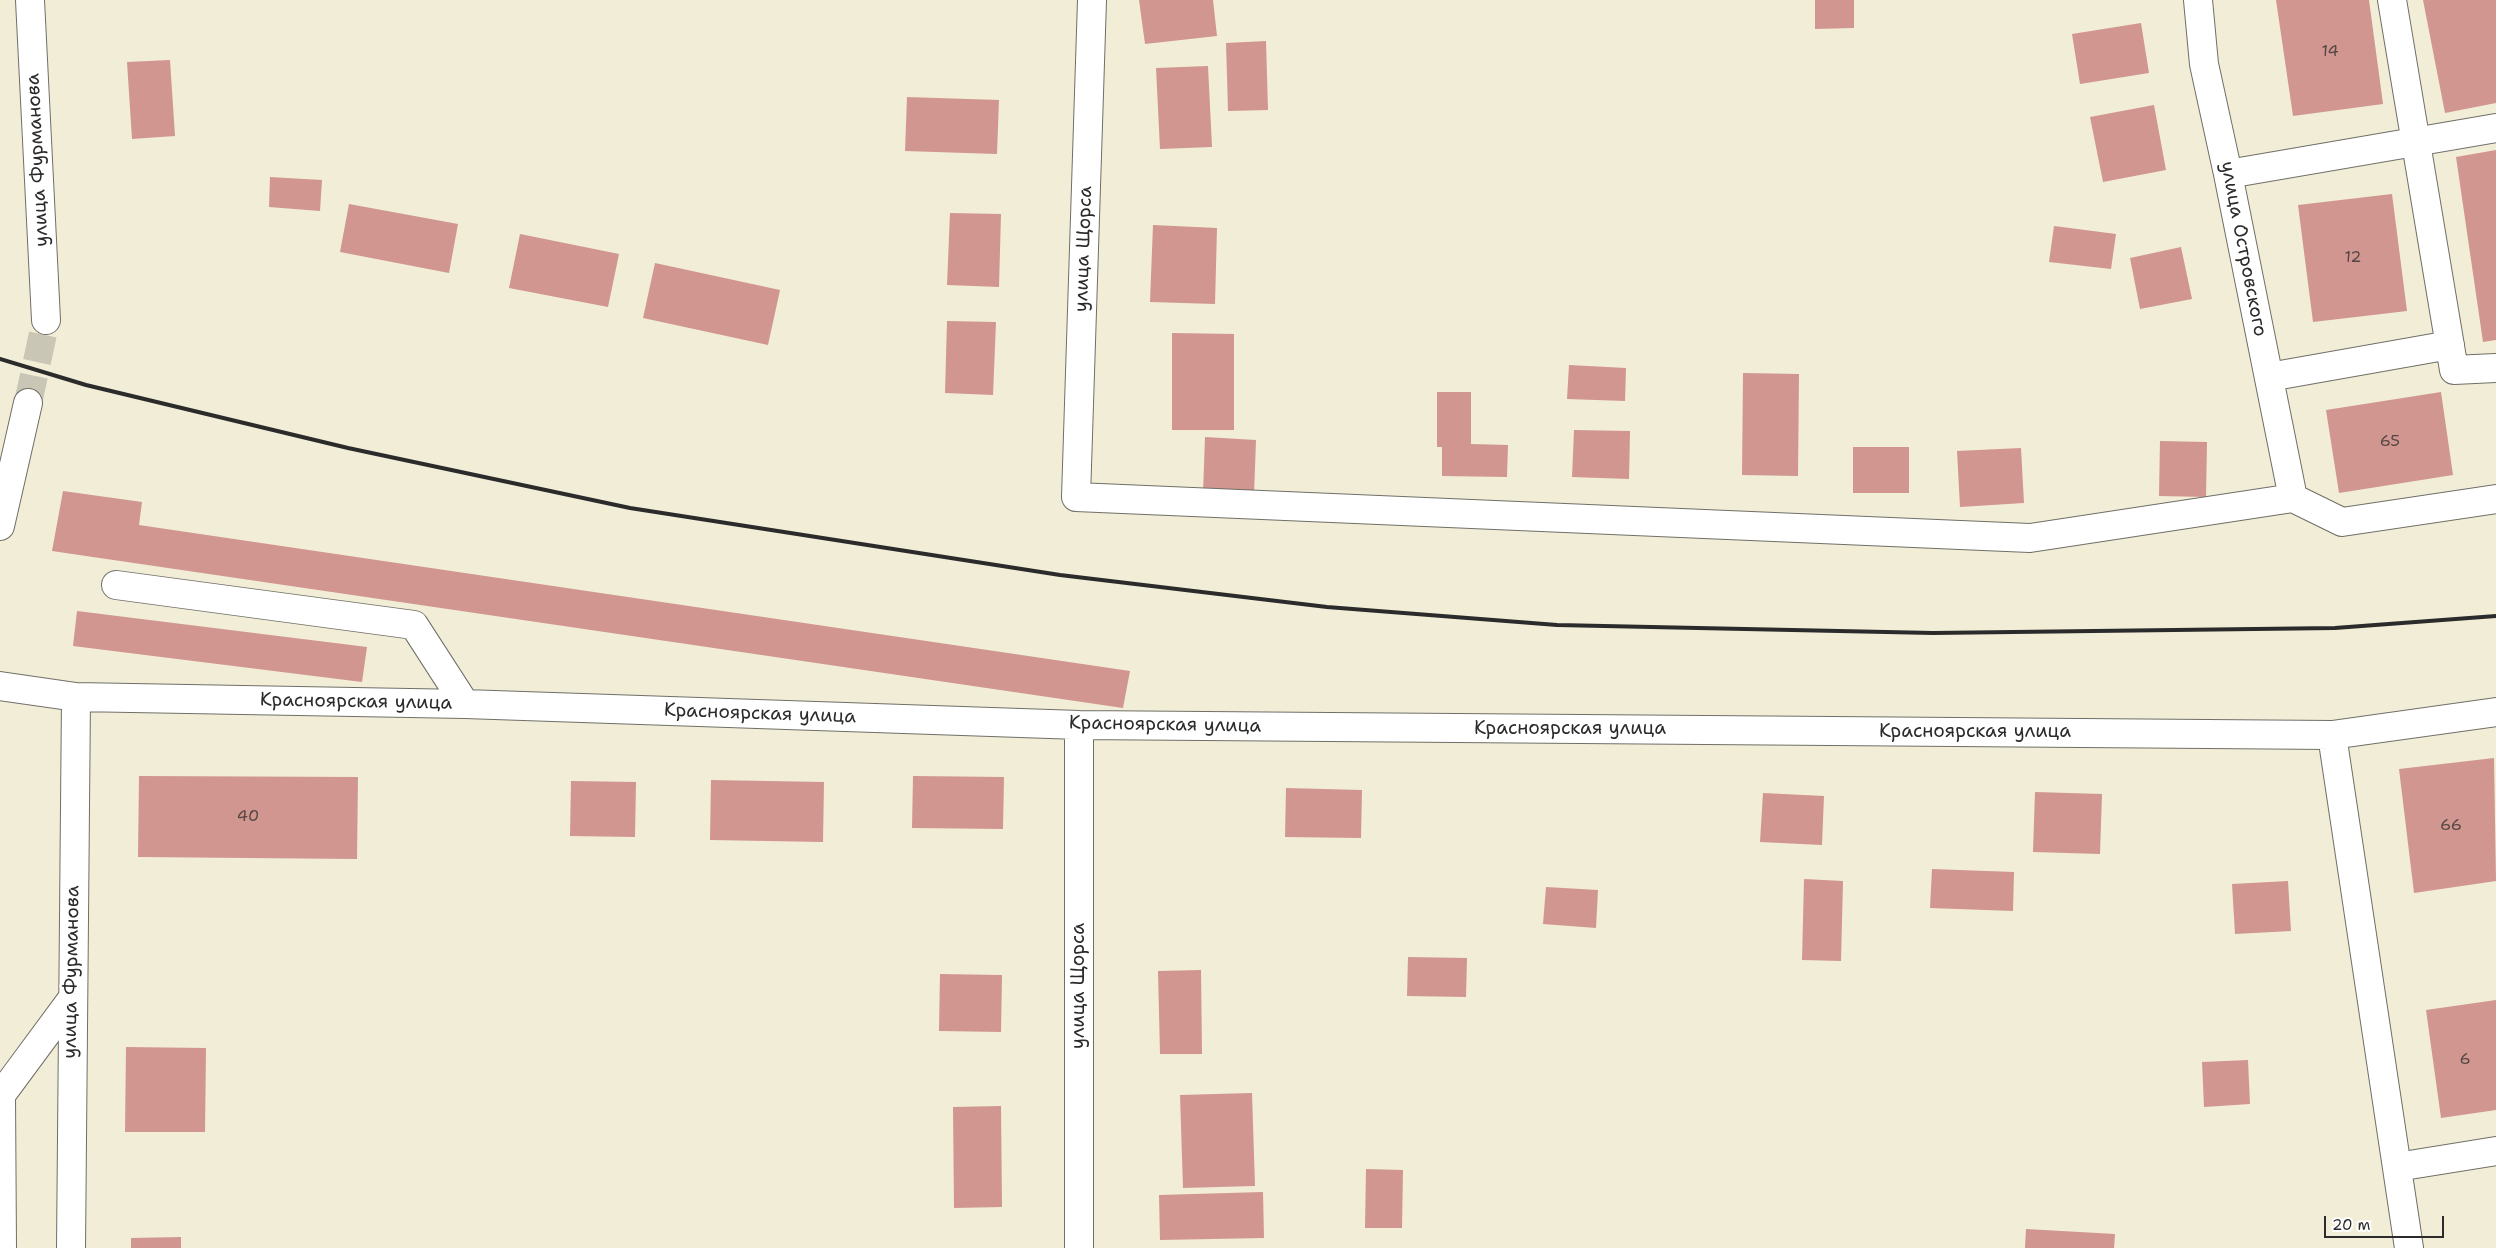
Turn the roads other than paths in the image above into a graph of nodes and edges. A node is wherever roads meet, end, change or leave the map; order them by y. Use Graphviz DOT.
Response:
graph roads {
  1 [pos="30,0"];
  2 [pos="1092,0"];
  3 [pos="2198,0"];
  4 [pos="2392,0"];
  5 [pos="2496,128"];
  6 [pos="2416,142"];
  7 [pos="2228,174"];
  8 [pos="46,320"];
  9 [pos="2450,345"];
  10 [pos="2496,368"];
  11 [pos="2268,377"];
  12 [pos="28,403"];
  13 [pos="2293,498"];
  14 [pos="2496,499"];
  15 [pos="0,526"];
  16 [pos="116,585"];
  17 [pos="0,686"];
  18 [pos="76,697"];
  19 [pos="465,704"];
  20 [pos="2496,712"];
  21 [pos="1079,725"];
  22 [pos="2332,735"];
  23 [pos="72,999"];
  24 [pos="2496,1151"];
  25 [pos="2397,1167"];
  26 [pos="2,1248"];
  27 [pos="71,1248"];
  28 [pos="1079,1248"];
  29 [pos="2409,1248"];
  1 -- 8 [label="street, улица Фурманова"];
  2 -- 13 [label="street, улица Щорса"];
  3 -- 7 [label="street, улица Островского"];
  4 -- 6 [label="street"];
  5 -- 6 [label="street"];
  6 -- 7 [label="street"];
  6 -- 9 [label="street"];
  7 -- 11 [label="street, улица Островского"];
  9 -- 10 [label="street"];
  9 -- 11 [label="street"];
  11 -- 13 [label="street, улица Островского"];
  12 -- 15 [label="street"];
  13 -- 14 [label="street"];
  16 -- 19 [label="street"];
  17 -- 18 [label="street, Красноярская улица"];
  18 -- 19 [label="street, Красноярская улица"];
  18 -- 23 [label="street, улица Фурманова"];
  19 -- 21 [label="street, Красноярская улица"];
  20 -- 22 [label="street, Красноярская улица"];
  21 -- 22 [label="street, Красноярская улица"];
  21 -- 28 [label="street, улица Щорса"];
  22 -- 25 [label="street"];
  23 -- 26 [label="street"];
  23 -- 27 [label="street, улица Фурманова"];
  24 -- 25 [label="street"];
  25 -- 29 [label="street"];
}
